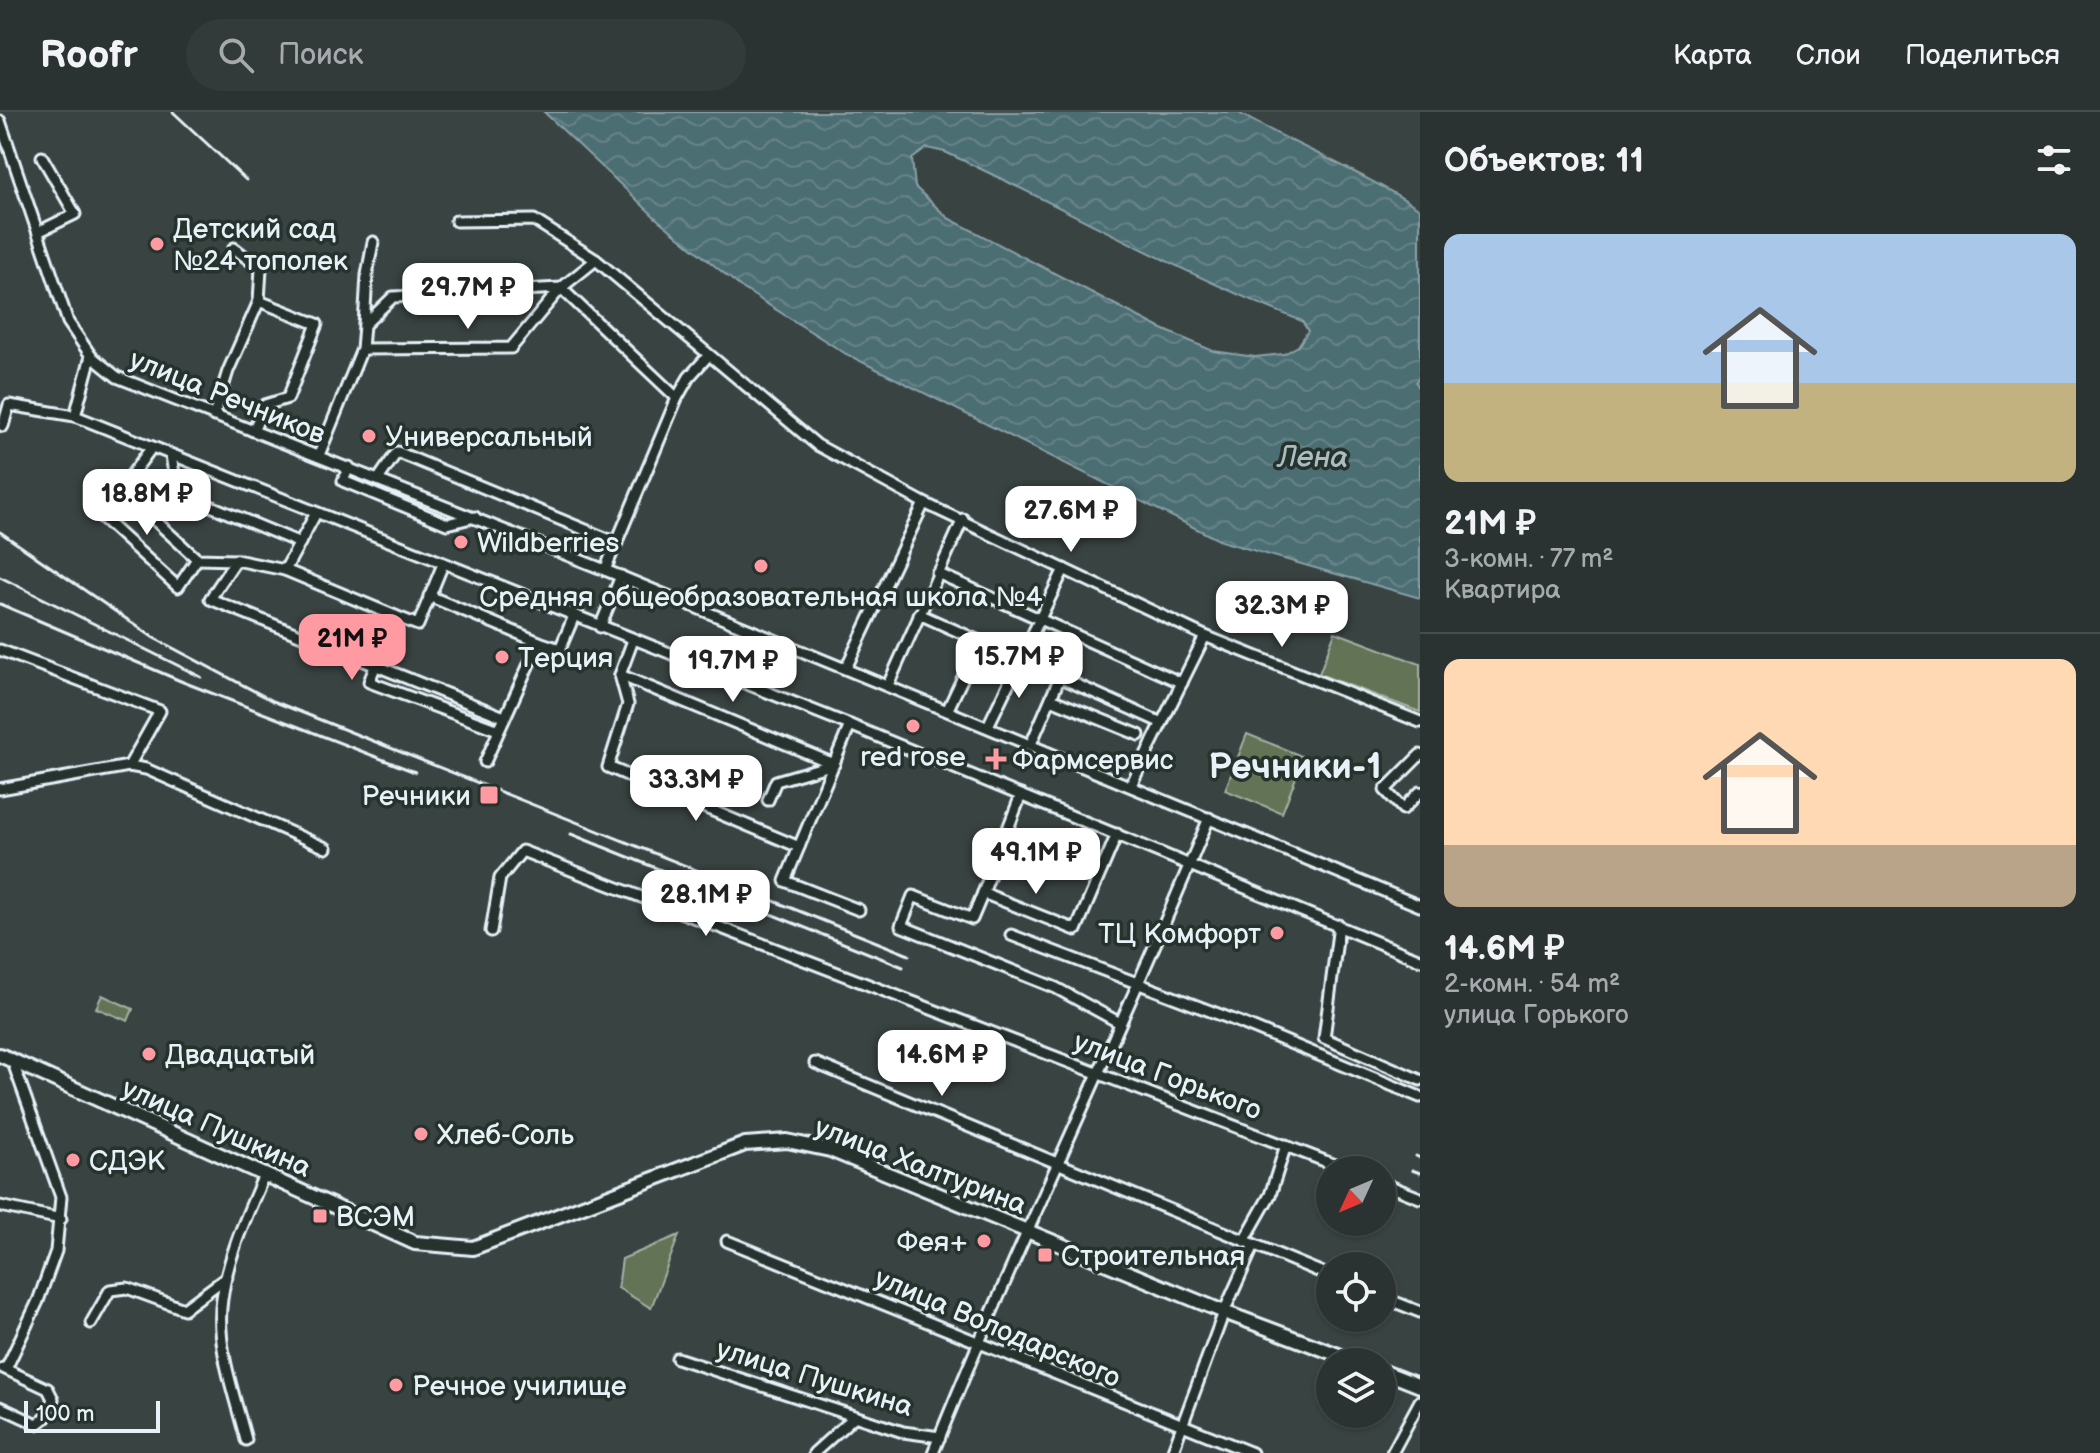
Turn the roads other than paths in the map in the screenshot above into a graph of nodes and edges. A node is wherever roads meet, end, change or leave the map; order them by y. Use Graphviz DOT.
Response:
graph roads {
  1 [pos="0,121"];
  2 [pos="42,157"];
  3 [pos="456,221"];
  4 [pos="38,232"];
  5 [pos="373,242"];
  6 [pos="234,248"];
  7 [pos="596,260"];
  8 [pos="561,288"];
  9 [pos="259,301"];
  10 [pos="364,325"];
  11 [pos="362,349"];
  12 [pos="91,356"];
  13 [pos="708,356"];
  14 [pos="677,398"];
  15 [pos="75,416"];
  16 [pos="214,416"];
  17 [pos="3,426"];
  18 [pos="253,431"];
  19 [pos="152,447"];
  20 [pos="171,455"];
  21 [pos="319,455"];
  22 [pos="349,467"];
  23 [pos="379,478"];
  24 [pos="121,489"];
  25 [pos="924,503"];
  26 [pos="316,513"];
  27 [pos="475,517"];
  28 [pos="963,519"];
  29 [pos="300,543"];
  30 [pos="617,543"];
  31 [pos="197,559"];
  32 [pos="236,560"];
  33 [pos="443,564"];
  34 [pos="1064,569"];
  35 [pos="285,570"];
  36 [pos="605,570"];
  37 [pos="937,573"];
  38 [pos="621,576"];
  39 [pos="429,596"];
  40 [pos="919,614"];
  41 [pos="395,616"];
  42 [pos="574,616"];
  43 [pos="1040,619"];
  44 [pos="600,627"];
  45 [pos="1205,636"];
  46 [pos="633,640"];
  47 [pos="980,641"];
  48 [pos="539,642"];
  49 [pos="0,650"];
  50 [pos="1020,659"];
  51 [pos="375,665"];
  52 [pos="846,668"];
  53 [pos="620,675"];
  54 [pos="1060,677"];
  55 [pos="1182,683"];
  56 [pos="888,685"];
  57 [pos="1051,699"];
  58 [pos="948,709"];
  59 [pos="504,717"];
  60 [pos="1420,722"];
  61 [pos="1162,723"];
  62 [pos="850,725"];
  63 [pos="988,726"];
  64 [pos="498,730"];
  65 [pos="1139,735"];
  66 [pos="1031,744"];
  67 [pos="1420,755"];
  68 [pos="485,762"];
  69 [pos="834,764"];
  70 [pos="129,766"];
  71 [pos="1131,785"];
  72 [pos="0,789"];
  73 [pos="1420,792"];
  74 [pos="1021,795"];
  75 [pos="768,800"];
  76 [pos="1209,818"];
  77 [pos="1006,832"];
  78 [pos="1117,834"];
  79 [pos="799,847"];
  80 [pos="326,848"];
  81 [pos="1190,864"];
  82 [pos="1101,871"];
  83 [pos="983,893"];
  84 [pos="1420,906"];
  85 [pos="859,910"];
  86 [pos="1339,925"];
  87 [pos="491,931"];
  88 [pos="1011,935"];
  89 [pos="1420,960"];
  90 [pos="1135,985"];
  91 [pos="1120,1023"];
  92 [pos="6,1058"];
  93 [pos="815,1063"];
  94 [pos="1101,1072"];
  95 [pos="1420,1080"];
  96 [pos="1420,1097"];
  97 [pos="1286,1145"];
  98 [pos="1316,1157"];
  99 [pos="1057,1163"];
  100 [pos="264,1175"];
  101 [pos="1396,1189"];
  102 [pos="1420,1198"];
  103 [pos="0,1206"];
  104 [pos="61,1219"];
  105 [pos="1027,1230"];
  106 [pos="727,1241"];
  107 [pos="415,1243"];
  108 [pos="1249,1243"];
  109 [pos="1316,1270"];
  110 [pos="227,1277"];
  111 [pos="1396,1303"];
  112 [pos="1224,1312"];
  113 [pos="1420,1312"];
  114 [pos="91,1323"];
  115 [pos="979,1341"];
  116 [pos="1320,1348"];
  117 [pos="677,1358"];
  118 [pos="3,1368"];
  119 [pos="1396,1377"];
  120 [pos="1420,1386"];
  121 [pos="1420,1401"];
  122 [pos="0,1407"];
  123 [pos="854,1417"];
  124 [pos="1182,1427"];
  125 [pos="940,1437"];
  126 [pos="246,1440"];
  127 [pos="814,1453"];
  128 [pos="933,1453"];
  129 [pos="1172,1453"];
  130 [pos="1252,1453"];
  131 [pos="1392,1453"];
  1 -- 4 [label="street, улица Речников"];
  2 -- 4 [label="street"];
  3 -- 7 [label="street"];
  4 -- 12 [label="street, улица Речников"];
  5 -- 10 [label="street"];
  6 -- 9 [label="street"];
  7 -- 8 [label="street"];
  7 -- 13 [label="street"];
  8 -- 10 [label="street"];
  8 -- 11 [label="street"];
  8 -- 14 [label="street"];
  9 -- 16 [label="street"];
  9 -- 18 [label="street"];
  10 -- 11 [label="street"];
  11 -- 21 [label="street"];
  12 -- 15 [label="street"];
  12 -- 16 [label="street, улица Речников"];
  13 -- 14 [label="street"];
  13 -- 25 [label="street"];
  14 -- 30 [label="street"];
  15 -- 17 [label="street"];
  15 -- 19 [label="street"];
  16 -- 18 [label="street, улица Речников"];
  18 -- 21 [label="street, улица Речников"];
  19 -- 20 [label="street"];
  19 -- 24 [label="street"];
  20 -- 26 [label="street"];
  20 -- 29 [label="street"];
  21 -- 22 [label="street, улица Речников"];
  22 -- 23 [label="street, улица Речников"];
  22 -- 27 [label="street"];
  23 -- 27 [label="street, улица Речников"];
  23 -- 30 [label="street"];
  24 -- 31 [label="street"];
  24 -- 31 [label="street"];
  25 -- 28 [label="street"];
  25 -- 52 [label="street"];
  26 -- 29 [label="street"];
  26 -- 33 [label="street"];
  27 -- 36 [label="street, улица Речников"];
  28 -- 34 [label="street"];
  28 -- 37 [label="street"];
  29 -- 35 [label="street"];
  30 -- 36 [label="street"];
  31 -- 32 [label="street"];
  32 -- 35 [label="street"];
  32 -- 51 [label="street"];
  33 -- 39 [label="street"];
  33 -- 42 [label="street"];
  34 -- 43 [label="street"];
  34 -- 45 [label="street"];
  35 -- 41 [label="street"];
  36 -- 38 [label="street, улица Речников"];
  37 -- 40 [label="street"];
  37 -- 43 [label="street"];
  38 -- 44 [label="street"];
  38 -- 52 [label="street, улица Речников"];
  39 -- 41 [label="street"];
  39 -- 48 [label="street"];
  40 -- 47 [label="street"];
  40 -- 56 [label="street"];
  41 -- 51 [label="street"];
  42 -- 44 [label="street"];
  42 -- 48 [label="street"];
  43 -- 50 [label="street"];
  43 -- 55 [label="street"];
  44 -- 46 [label="street"];
  45 -- 55 [label="street"];
  45 -- 60 [label="street"];
  46 -- 53 [label="street"];
  46 -- 62 [label="street"];
  47 -- 50 [label="street"];
  47 -- 58 [label="street"];
  48 -- 59 [label="street"];
  49 -- 70 [label="street"];
  50 -- 54 [label="street"];
  50 -- 63 [label="street"];
  51 -- 59 [label="street"];
  51 -- 64 [label="street"];
  52 -- 56 [label="street, улица Речников"];
  53 -- 69 [label="street"];
  53 -- 79 [label="street"];
  54 -- 57 [label="street"];
  54 -- 61 [label="street"];
  55 -- 61 [label="street"];
  56 -- 58 [label="street, улица Речников"];
  57 -- 65 [label="street"];
  57 -- 66 [label="street"];
  58 -- 63 [label="street, улица Речников"];
  59 -- 64 [label="street"];
  61 -- 71 [label="street"];
  62 -- 69 [label="street"];
  62 -- 74 [label="street"];
  63 -- 66 [label="street, улица Речников"];
  64 -- 68 [label="street"];
  66 -- 71 [label="street, улица Речников"];
  67 -- 73 [label="street"];
  69 -- 75 [label="street"];
  69 -- 79 [label="street"];
  70 -- 72 [label="street"];
  70 -- 80 [label="street"];
  71 -- 76 [label="street, улица Речников"];
  74 -- 77 [label="street"];
  74 -- 78 [label="street"];
  76 -- 81 [label="street"];
  76 -- 84 [label="street, улица Речников"];
  77 -- 82 [label="street"];
  77 -- 83 [label="street"];
  78 -- 81 [label="street"];
  78 -- 82 [label="street"];
  79 -- 85 [label="street"];
  81 -- 86 [label="street"];
  81 -- 90 [label="street"];
  82 -- 83 [label="street"];
  83 -- 91 [label="street"];
  86 -- 89 [label="street"];
  86 -- 95 [label="street"];
  87 -- 94 [label="street, улица Горького"];
  88 -- 90 [label="street"];
  90 -- 91 [label="street"];
  90 -- 96 [label="street"];
  91 -- 94 [label="street"];
  92 -- 100 [label="main road, улица Пушкина"];
  92 -- 104 [label="street"];
  93 -- 99 [label="street"];
  94 -- 97 [label="street, улица Горького"];
  94 -- 99 [label="street"];
  97 -- 98 [label="street, улица Горького"];
  97 -- 108 [label="street"];
  99 -- 105 [label="street"];
  99 -- 108 [label="street"];
  100 -- 107 [label="main road, улица Пушкина"];
  100 -- 110 [label="street"];
  101 -- 102 [label="street"];
  103 -- 104 [label="street"];
  104 -- 118 [label="street"];
  105 -- 107 [label="main road, улица Халтурина"];
  105 -- 112 [label="main road, улица Халтурина"];
  105 -- 115 [label="street"];
  106 -- 115 [label="street, улица Володарского"];
  108 -- 109 [label="street"];
  108 -- 112 [label="street"];
  110 -- 114 [label="street"];
  110 -- 126 [label="street"];
  111 -- 113 [label="street"];
  112 -- 116 [label="main road, улица Халтурина"];
  112 -- 124 [label="street"];
  115 -- 124 [label="street, улица Володарского"];
  115 -- 125 [label="street"];
  117 -- 123 [label="street, улица Пушкина"];
  118 -- 122 [label="street"];
  119 -- 120 [label="main road"];
  121 -- 131 [label="street"];
  123 -- 125 [label="street, улица Пушкина"];
  123 -- 127 [label="street"];
  124 -- 129 [label="street"];
  124 -- 130 [label="street, улица Володарского"];
  125 -- 128 [label="street"];
}
